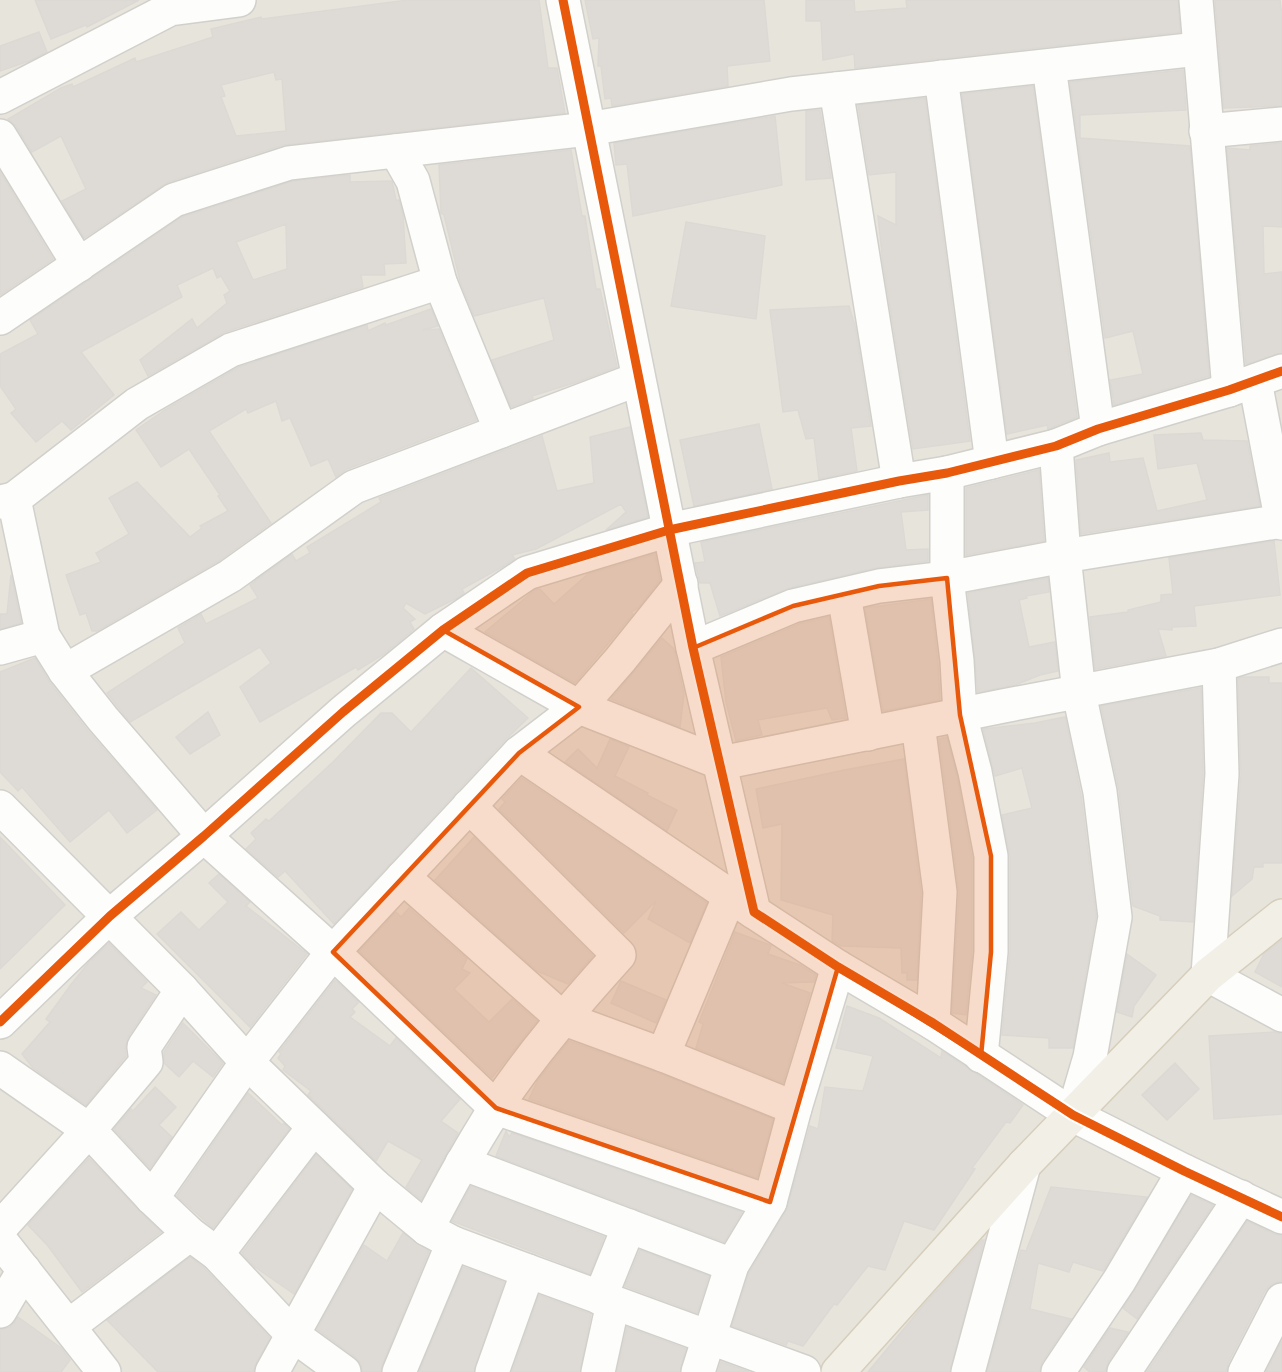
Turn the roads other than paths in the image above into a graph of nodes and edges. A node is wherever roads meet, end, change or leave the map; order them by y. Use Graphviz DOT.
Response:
graph roads {
  1 [pos="239,0"];
  2 [pos="563,0"];
  3 [pos="1196,0"];
  4 [pos="1198,49"];
  5 [pos="1049,66"];
  6 [pos="941,77"];
  7 [pos="836,89"];
  8 [pos="0,97"];
  9 [pos="1282,124"];
  10 [pos="588,129"];
  11 [pos="1206,131"];
  12 [pos="0,136"];
  13 [pos="396,151"];
  14 [pos="79,265"];
  15 [pos="440,282"];
  16 [pos="0,318"];
  17 [pos="638,379"];
  18 [pos="1255,381"];
  19 [pos="1098,429"];
  20 [pos="501,431"];
  21 [pos="1056,446"];
  22 [pos="992,462"];
  23 [pos="947,473"];
  24 [pos="899,481"];
  25 [pos="7,500"];
  26 [pos="1282,522"];
  27 [pos="669,530"];
  28 [pos="1064,556"];
  29 [pos="947,578"];
  30 [pos="681,584"];
  31 [pos="844,595"];
  32 [pos="443,630"];
  33 [pos="43,636"];
  34 [pos="1282,645"];
  35 [pos="0,648"];
  36 [pos="693,648"];
  37 [pos="1219,665"];
  38 [pos="65,671"];
  39 [pos="1079,693"];
  40 [pos="579,706"];
  41 [pos="960,715"];
  42 [pos="918,724"];
  43 [pos="868,734"];
  44 [pos="519,753"];
  45 [pos="721,763"];
  46 [pos="469,806"];
  47 [pos="0,807"];
  48 [pos="204,836"];
  49 [pos="403,877"];
  50 [pos="742,903"];
  51 [pos="110,916"];
  52 [pos="1282,916"];
  53 [pos="333,952"];
  54 [pos="838,967"];
  55 [pos="1208,975"];
  56 [pos="182,990"];
  57 [pos="1282,1016"];
  58 [pos="562,1018"];
  59 [pos="1,1020"];
  60 [pos="933,1023"];
  61 [pos="663,1056"];
  62 [pos="981,1056"];
  63 [pos="247,1062"];
  64 [pos="0,1068"];
  65 [pos="496,1108"];
  66 [pos="795,1108"];
  67 [pos="1073,1115"];
  68 [pos="314,1127"];
  69 [pos="89,1130"];
  70 [pos="462,1163"];
  71 [pos="1024,1165"];
  72 [pos="1184,1171"];
  73 [pos="375,1186"];
  74 [pos="1241,1197"];
  75 [pos="152,1198"];
  76 [pos="770,1202"];
  77 [pos="1280,1213"];
  78 [pos="629,1226"];
  79 [pos="0,1228"];
  80 [pos="190,1234"];
  81 [pos="440,1236"];
  82 [pos="0,1240"];
  83 [pos="217,1254"];
  84 [pos="732,1265"];
  85 [pos="24,1270"];
  86 [pos="528,1271"];
  87 [pos="607,1300"];
  88 [pos="1282,1300"];
  89 [pos="0,1311"];
  90 [pos="293,1335"];
  91 [pos="707,1337"];
  92 [pos="84,1355"];
  93 [pos="272,1372"];
  94 [pos="344,1372"];
  95 [pos="399,1372"];
  96 [pos="492,1372"];
  97 [pos="598,1372"];
  98 [pos="698,1372"];
  99 [pos="804,1372"];
  100 [pos="838,1372"];
  101 [pos="968,1372"];
  102 [pos="1058,1372"];
  103 [pos="1124,1372"];
  104 [pos="1245,1372"];
  1 -- 8 [label="street"];
  2 -- 10 [label="street"];
  3 -- 4 [label="street"];
  4 -- 5 [label="street"];
  4 -- 11 [label="street"];
  5 -- 6 [label="street"];
  5 -- 19 [label="street"];
  6 -- 7 [label="street"];
  6 -- 22 [label="street"];
  7 -- 10 [label="street"];
  7 -- 24 [label="street"];
  9 -- 11 [label="street"];
  10 -- 13 [label="street"];
  10 -- 17 [label="street"];
  11 -- 18 [label="street"];
  12 -- 14 [label="street"];
  13 -- 14 [label="street"];
  13 -- 15 [label="street"];
  14 -- 16 [label="street"];
  15 -- 20 [label="street"];
  15 -- 25 [label="street"];
  17 -- 20 [label="street"];
  17 -- 27 [label="street"];
  18 -- 19 [label="street"];
  18 -- 26 [label="street"];
  19 -- 21 [label="street"];
  20 -- 38 [label="street"];
  21 -- 22 [label="street"];
  21 -- 28 [label="street"];
  22 -- 23 [label="street"];
  23 -- 24 [label="street"];
  23 -- 29 [label="street"];
  24 -- 27 [label="street"];
  25 -- 33 [label="street"];
  26 -- 28 [label="street"];
  27 -- 30 [label="street"];
  27 -- 32 [label="street"];
  28 -- 29 [label="street"];
  28 -- 39 [label="street"];
  29 -- 31 [label="street"];
  29 -- 41 [label="street"];
  30 -- 36 [label="street"];
  30 -- 40 [label="street"];
  31 -- 36 [label="street"];
  31 -- 43 [label="street"];
  32 -- 40 [label="street"];
  32 -- 48 [label="street"];
  33 -- 35 [label="street"];
  33 -- 38 [label="street"];
  34 -- 37 [label="street"];
  36 -- 45 [label="street"];
  37 -- 39 [label="street"];
  37 -- 55 [label="street"];
  38 -- 48 [label="street"];
  39 -- 41 [label="street"];
  39 -- 67 [label="street"];
  40 -- 44 [label="street"];
  40 -- 45 [label="street"];
  41 -- 42 [label="street"];
  41 -- 62 [label="street"];
  42 -- 43 [label="street"];
  42 -- 60 [label="street"];
  43 -- 45 [label="street"];
  44 -- 46 [label="street"];
  44 -- 50 [label="street"];
  45 -- 50 [label="street"];
  46 -- 49 [label="street"];
  46 -- 58 [label="street"];
  47 -- 51 [label="street"];
  48 -- 51 [label="street"];
  48 -- 53 [label="street"];
  49 -- 53 [label="street"];
  49 -- 58 [label="street"];
  50 -- 54 [label="street"];
  50 -- 61 [label="street"];
  51 -- 56 [label="street"];
  51 -- 59 [label="street"];
  52 -- 55 [label="main road"];
  53 -- 63 [label="street"];
  53 -- 65 [label="street"];
  54 -- 60 [label="street"];
  54 -- 66 [label="street"];
  55 -- 57 [label="street"];
  55 -- 67 [label="main road"];
  56 -- 63 [label="street"];
  56 -- 69 [label="street"];
  58 -- 61 [label="street"];
  58 -- 65 [label="street"];
  60 -- 62 [label="street"];
  61 -- 66 [label="street"];
  62 -- 67 [label="street"];
  63 -- 68 [label="street"];
  63 -- 75 [label="street"];
  64 -- 69 [label="street"];
  65 -- 70 [label="street"];
  65 -- 76 [label="street"];
  66 -- 76 [label="street"];
  67 -- 71 [label="main road"];
  67 -- 72 [label="street"];
  68 -- 73 [label="street"];
  68 -- 83 [label="street"];
  69 -- 75 [label="street"];
  69 -- 79 [label="street"];
  70 -- 78 [label="street"];
  70 -- 81 [label="street"];
  71 -- 100 [label="main road"];
  71 -- 101 [label="street"];
  72 -- 74 [label="street"];
  72 -- 102 [label="street"];
  73 -- 81 [label="street"];
  73 -- 90 [label="street"];
  74 -- 77 [label="street"];
  74 -- 103 [label="street"];
  75 -- 80 [label="street"];
  76 -- 84 [label="street"];
  78 -- 84 [label="street"];
  78 -- 87 [label="street"];
  80 -- 83 [label="street"];
  80 -- 92 [label="street"];
  81 -- 86 [label="street"];
  81 -- 95 [label="street"];
  82 -- 85 [label="street"];
  83 -- 90 [label="street"];
  84 -- 91 [label="street"];
  85 -- 89 [label="street"];
  85 -- 92 [label="street"];
  86 -- 87 [label="street"];
  86 -- 96 [label="street"];
  87 -- 91 [label="street"];
  87 -- 97 [label="street"];
  88 -- 104 [label="street"];
  90 -- 93 [label="street"];
  90 -- 94 [label="street"];
  91 -- 98 [label="street"];
  91 -- 99 [label="street"];
}
